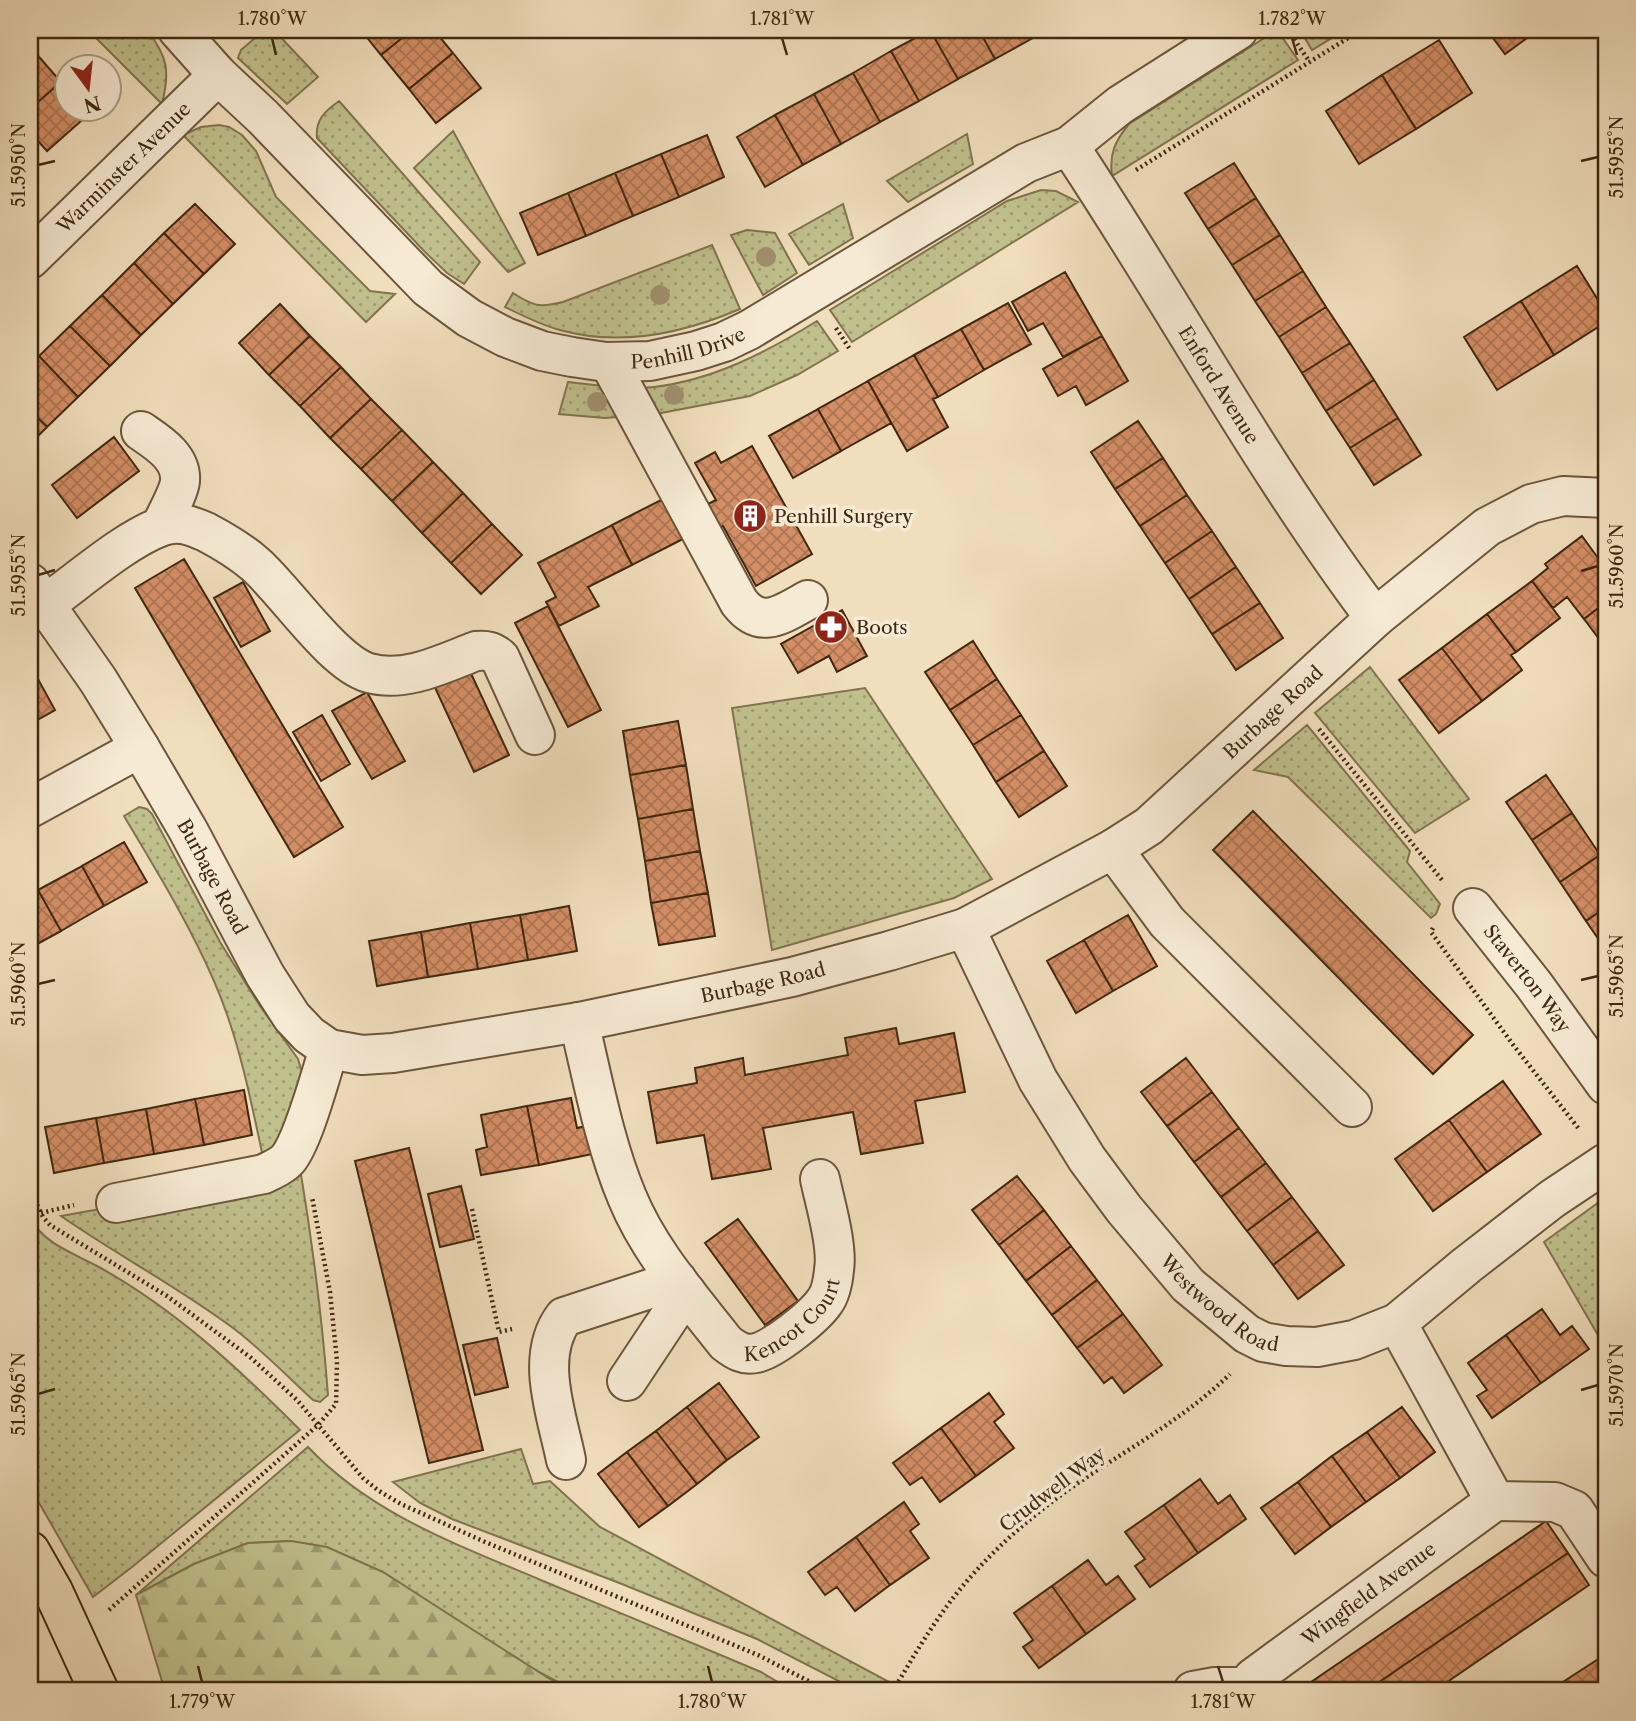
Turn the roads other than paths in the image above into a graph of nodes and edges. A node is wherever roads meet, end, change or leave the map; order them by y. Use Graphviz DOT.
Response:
graph roads {
  1 [pos="178,30"];
  2 [pos="1238,30"];
  3 [pos="218,75"];
  4 [pos="1069,146"];
  5 [pos="30,258"];
  6 [pos="609,362"];
  7 [pos="141,431"];
  8 [pos="1606,498"];
  9 [pos="161,526"];
  10 [pos="38,593"];
  11 [pos="808,600"];
  12 [pos="1375,618"];
  13 [pos="535,735"];
  14 [pos="140,748"];
  15 [pos="30,808"];
  16 [pos="1114,849"];
  17 [pos="1473,908"];
  18 [pos="965,928"];
  19 [pos="579,1022"];
  20 [pos="329,1049"];
  21 [pos="1606,1085"];
  22 [pos="1352,1107"];
  23 [pos="1606,1163"];
  24 [pos="820,1179"];
  25 [pos="116,1203"];
  26 [pos="681,1286"];
  27 [pos="1397,1323"];
  28 [pos="627,1381"];
  29 [pos="566,1460"];
  30 [pos="1494,1501"];
  31 [pos="30,1551"];
  32 [pos="1606,1558"];
  33 [pos="1246,1689"];
  34 [pos="99,1691"];
  35 [pos="1193,1691"];
  1 -- 3 [label="street, Penhill Drive"];
  2 -- 4 [label="street, Penhill Drive"];
  3 -- 5 [label="street, Warminster Avenue"];
  3 -- 6 [label="street, Penhill Drive"];
  4 -- 6 [label="street, Penhill Drive"];
  4 -- 12 [label="street, Enford Avenue"];
  6 -- 11 [label="street"];
  7 -- 9 [label="street"];
  8 -- 12 [label="street, Burbage Road"];
  9 -- 10 [label="street"];
  9 -- 13 [label="street"];
  10 -- 14 [label="street, Burbage Road"];
  12 -- 16 [label="street, Burbage Road"];
  14 -- 15 [label="street"];
  14 -- 20 [label="street, Burbage Road"];
  16 -- 18 [label="street, Burbage Road"];
  16 -- 22 [label="street"];
  17 -- 21 [label="street, Staverton Way"];
  18 -- 19 [label="street, Burbage Road"];
  18 -- 27 [label="street, Westwood Road"];
  19 -- 20 [label="street, Burbage Road"];
  19 -- 26 [label="street, Kencot Court"];
  20 -- 25 [label="street"];
  23 -- 27 [label="street, Westwood Road"];
  24 -- 26 [label="street, Kencot Court"];
  26 -- 28 [label="street"];
  26 -- 29 [label="street"];
  27 -- 30 [label="street"];
  30 -- 32 [label="street"];
  30 -- 33 [label="street, Wingfield Avenue"];
  31 -- 34 [label="main road"];
  33 -- 35 [label="street"];
}
